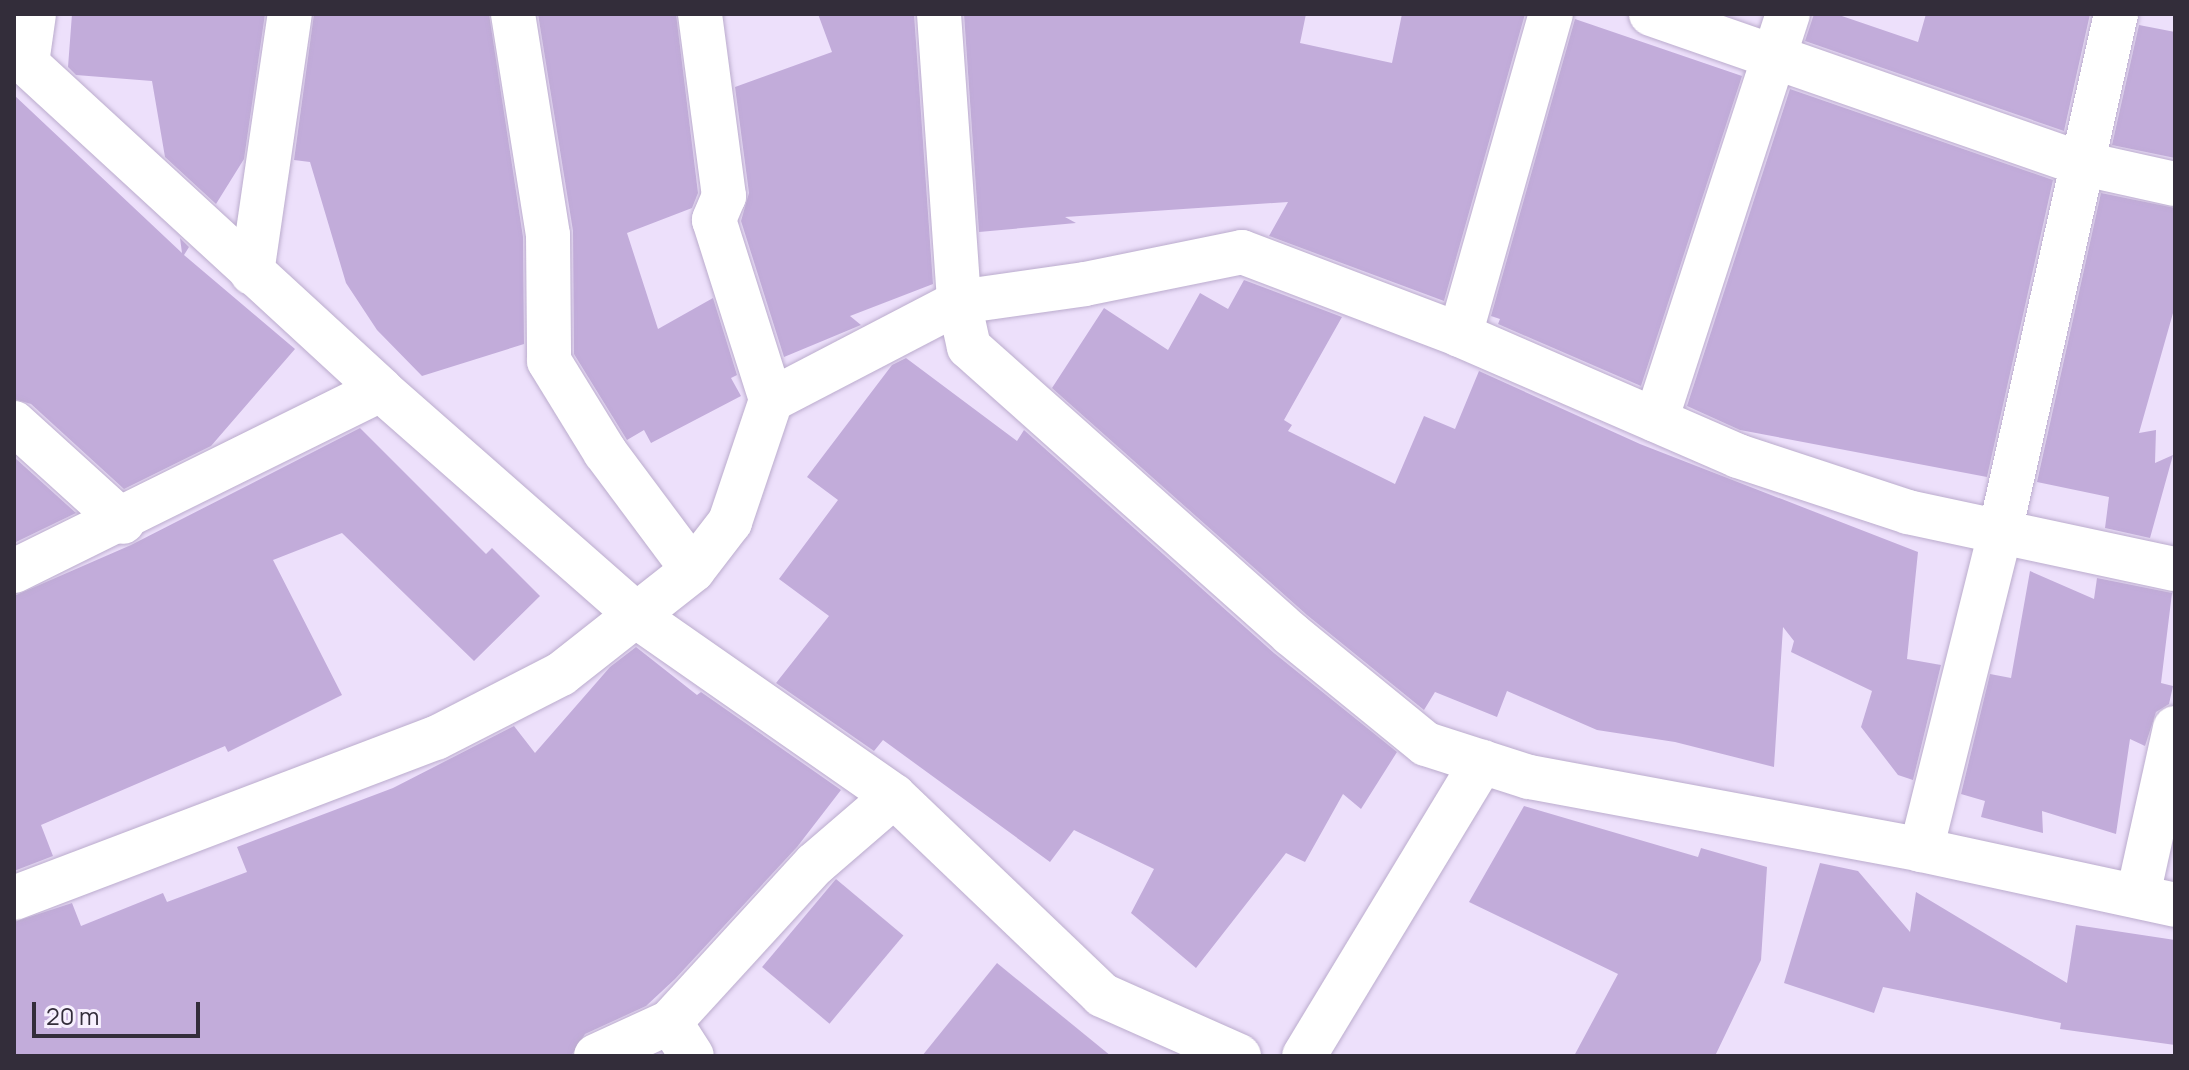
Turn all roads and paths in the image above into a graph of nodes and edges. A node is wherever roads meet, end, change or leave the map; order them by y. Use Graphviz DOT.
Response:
graph roads {
  1 [pos="34,14"];
  2 [pos="290,14"];
  3 [pos="513,14"];
  4 [pos="700,14"];
  5 [pos="939,14"];
  6 [pos="1551,14"];
  7 [pos="1651,14"];
  8 [pos="1788,14"];
  9 [pos="2116,14"];
  10 [pos="1776,57"];
  11 [pos="21,58"];
  12 [pos="2080,163"];
  13 [pos="2175,184"];
  14 [pos="252,273"];
  15 [pos="959,302"];
  16 [pos="1460,335"];
  17 [pos="381,390"];
  18 [pos="771,400"];
  19 [pos="1656,420"];
  20 [pos="14,423"];
  21 [pos="123,522"];
  22 [pos="2000,532"];
  23 [pos="2175,569"];
  24 [pos="693,570"];
  25 [pos="14,571"];
  26 [pos="634,612"];
  27 [pos="2175,728"];
  28 [pos="1482,762"];
  29 [pos="894,796"];
  30 [pos="1921,850"];
  31 [pos="14,898"];
  32 [pos="2157,900"];
  33 [pos="681,1039"];
  34 [pos="1231,1054"];
  35 [pos="596,1056"];
  36 [pos="1304,1056"];
  1 -- 11 [label="street"];
  2 -- 14 [label="street"];
  3 -- 24 [label="street"];
  4 -- 18 [label="street"];
  5 -- 15 [label="street"];
  6 -- 16 [label="street"];
  7 -- 10 [label="street"];
  8 -- 10 [label="street"];
  9 -- 12 [label="street"];
  10 -- 12 [label="street"];
  10 -- 19 [label="street"];
  11 -- 14 [label="street"];
  12 -- 13 [label="street"];
  12 -- 22 [label="street"];
  14 -- 17 [label="street"];
  15 -- 16 [label="street"];
  15 -- 18 [label="street"];
  15 -- 28 [label="street"];
  16 -- 19 [label="street"];
  17 -- 21 [label="street"];
  17 -- 26 [label="street"];
  18 -- 24 [label="street"];
  19 -- 22 [label="street"];
  20 -- 21 [label="street"];
  21 -- 25 [label="street"];
  22 -- 23 [label="street"];
  22 -- 30 [label="street"];
  24 -- 26 [label="street"];
  26 -- 29 [label="street"];
  26 -- 31 [label="street"];
  27 -- 32 [label="street"];
  28 -- 30 [label="street"];
  28 -- 36 [label="street"];
  29 -- 33 [label="street"];
  29 -- 34 [label="street"];
  30 -- 32 [label="street"];
  33 -- 35 [label="street"];
}
